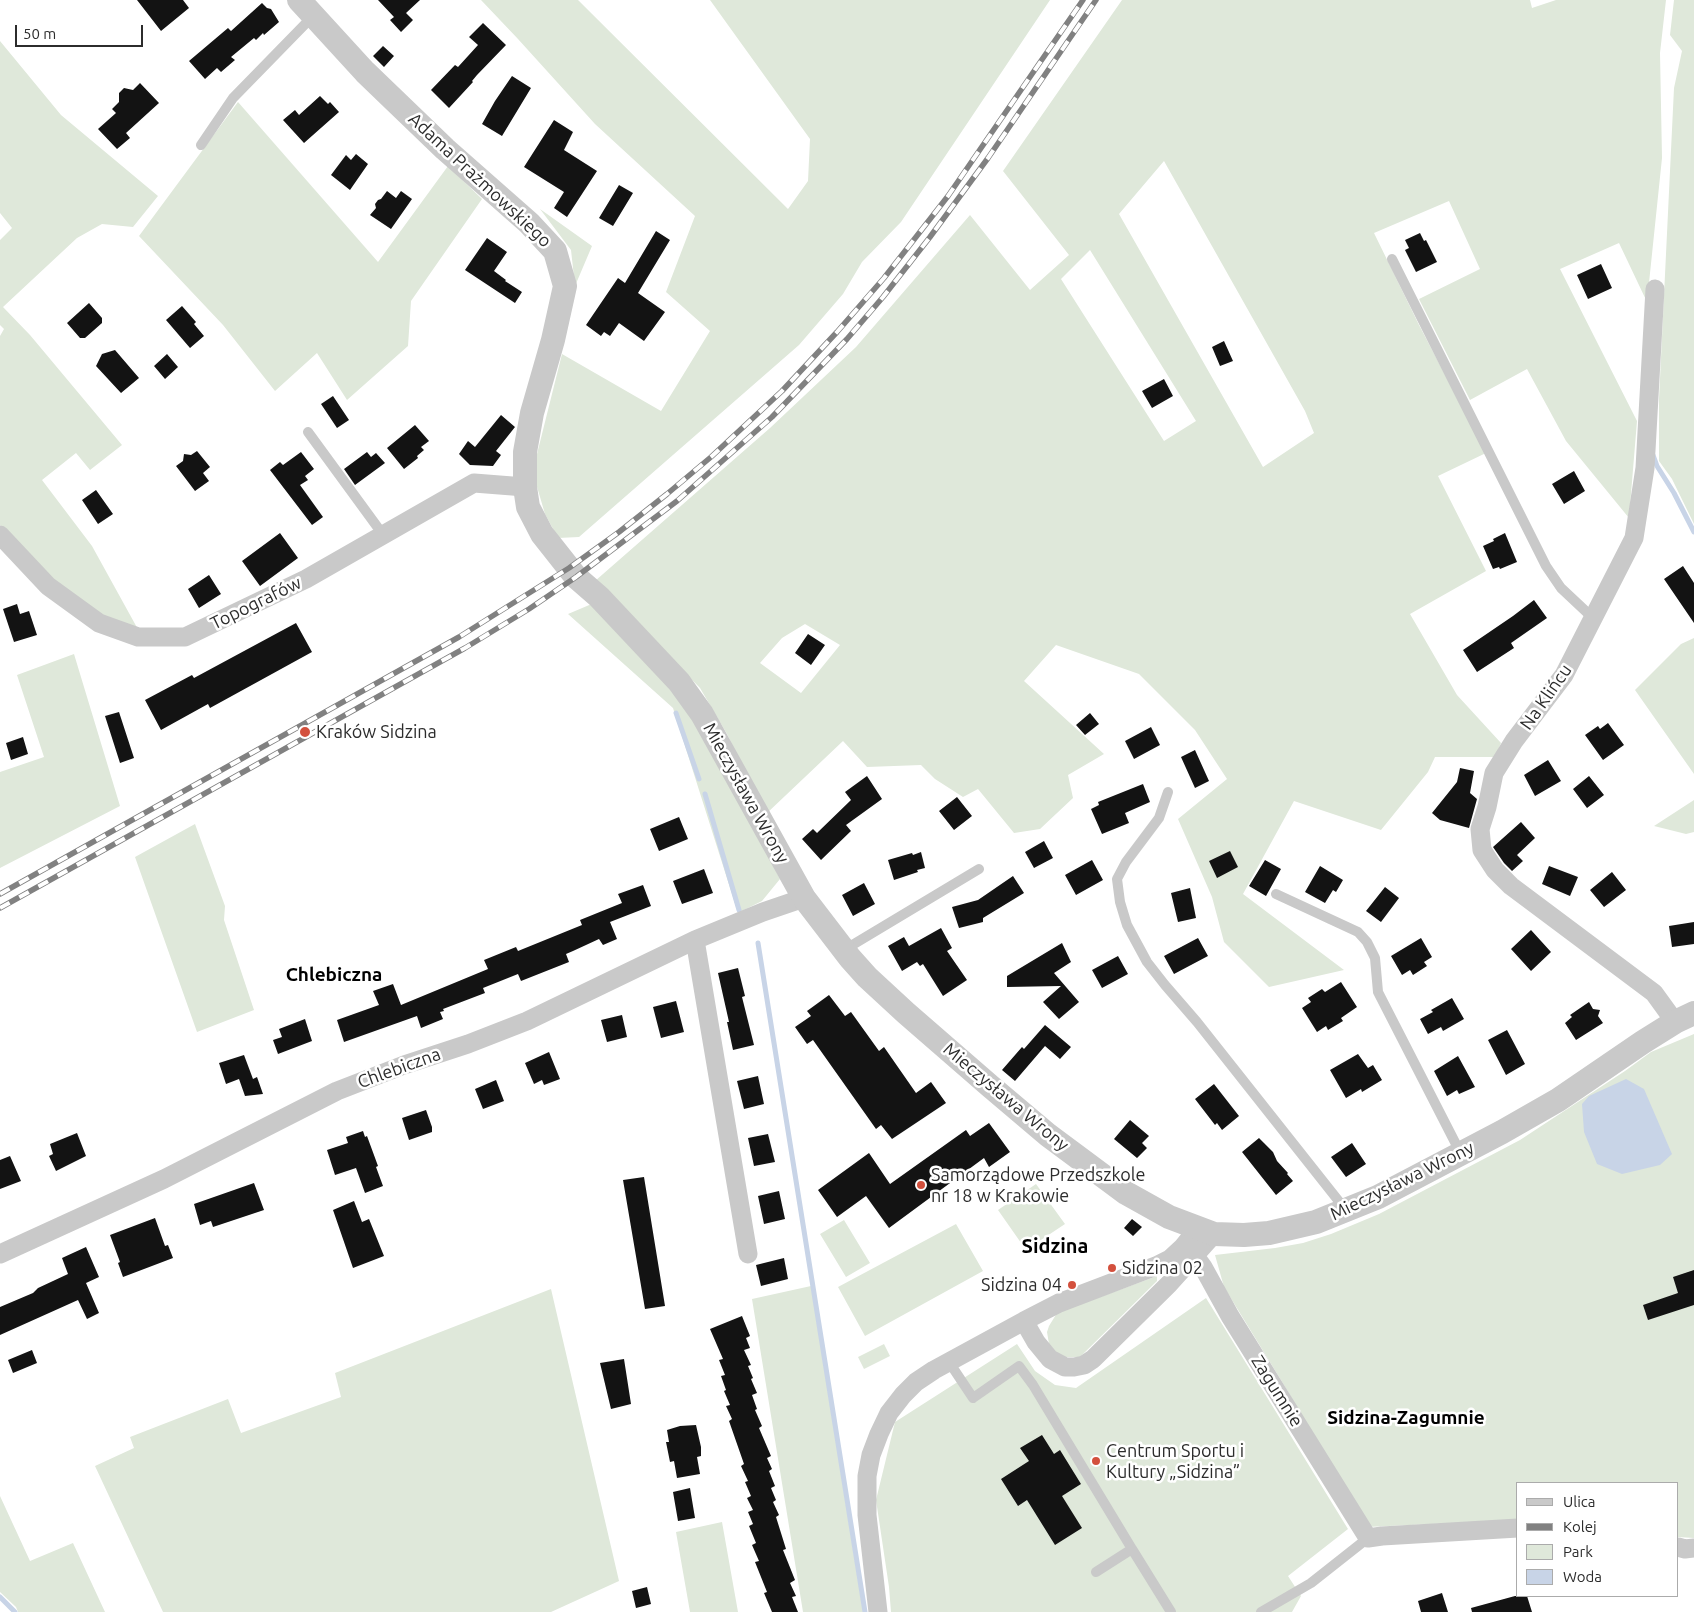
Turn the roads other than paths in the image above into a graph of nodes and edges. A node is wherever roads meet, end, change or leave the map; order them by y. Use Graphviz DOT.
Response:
graph roads {
  1 [pos="306,8"];
  2 [pos="202,145"];
  3 [pos="1392,259"];
  4 [pos="1656,289"];
  5 [pos="308,432"];
  6 [pos="525,487"];
  7 [pos="0,535"];
  8 [pos="384,536"];
  9 [pos="1594,619"];
  10 [pos="1168,792"];
  11 [pos="979,869"];
  12 [pos="1276,894"];
  13 [pos="804,898"];
  14 [pos="695,940"];
  15 [pos="844,950"];
  16 [pos="1684,1018"];
  17 [pos="1460,1152"];
  18 [pos="1346,1210"];
  19 [pos="1205,1231"];
  20 [pos="1189,1252"];
  21 [pos="0,1254"];
  22 [pos="748,1254"];
  23 [pos="1024,1321"];
  24 [pos="948,1362"];
  25 [pos="1516,1528"];
  26 [pos="1368,1538"];
  27 [pos="1679,1547"];
  28 [pos="1132,1548"];
  29 [pos="1694,1548"];
  30 [pos="1096,1572"];
  31 [pos="878,1612"];
  32 [pos="1171,1612"];
  33 [pos="1261,1612"];
  1 -- 2 [label="lane"];
  1 -- 6 [label="street, Adama Prażmowskiego"];
  3 -- 9 [label="lane"];
  4 -- 9 [label="street, Na Klińcu"];
  5 -- 8 [label="lane"];
  6 -- 8 [label="street, Topografów"];
  6 -- 13 [label="street, Mieczysława Wrony"];
  7 -- 8 [label="street, Topografów"];
  9 -- 16 [label="street, Na Klińcu"];
  10 -- 18 [label="lane"];
  11 -- 15 [label="lane"];
  12 -- 17 [label="lane"];
  13 -- 14 [label="street, Chlebiczna"];
  13 -- 15 [label="street, Mieczysława Wrony"];
  14 -- 21 [label="street, Chlebiczna"];
  14 -- 22 [label="street"];
  15 -- 19 [label="street, Mieczysława Wrony"];
  16 -- 17 [label="street, Mieczysława Wrony"];
  17 -- 18 [label="street, Mieczysława Wrony"];
  18 -- 19 [label="street, Mieczysława Wrony"];
  19 -- 20 [label="street"];
  20 -- 23 [label="street"];
  20 -- 23 [label="street"];
  20 -- 26 [label="street, Zagumnie"];
  23 -- 24 [label="street"];
  24 -- 28 [label="lane"];
  24 -- 31 [label="street"];
  25 -- 26 [label="street"];
  26 -- 33 [label="lane"];
  27 -- 29 [label="street"];
  28 -- 30 [label="lane"];
  28 -- 32 [label="lane"];
}
